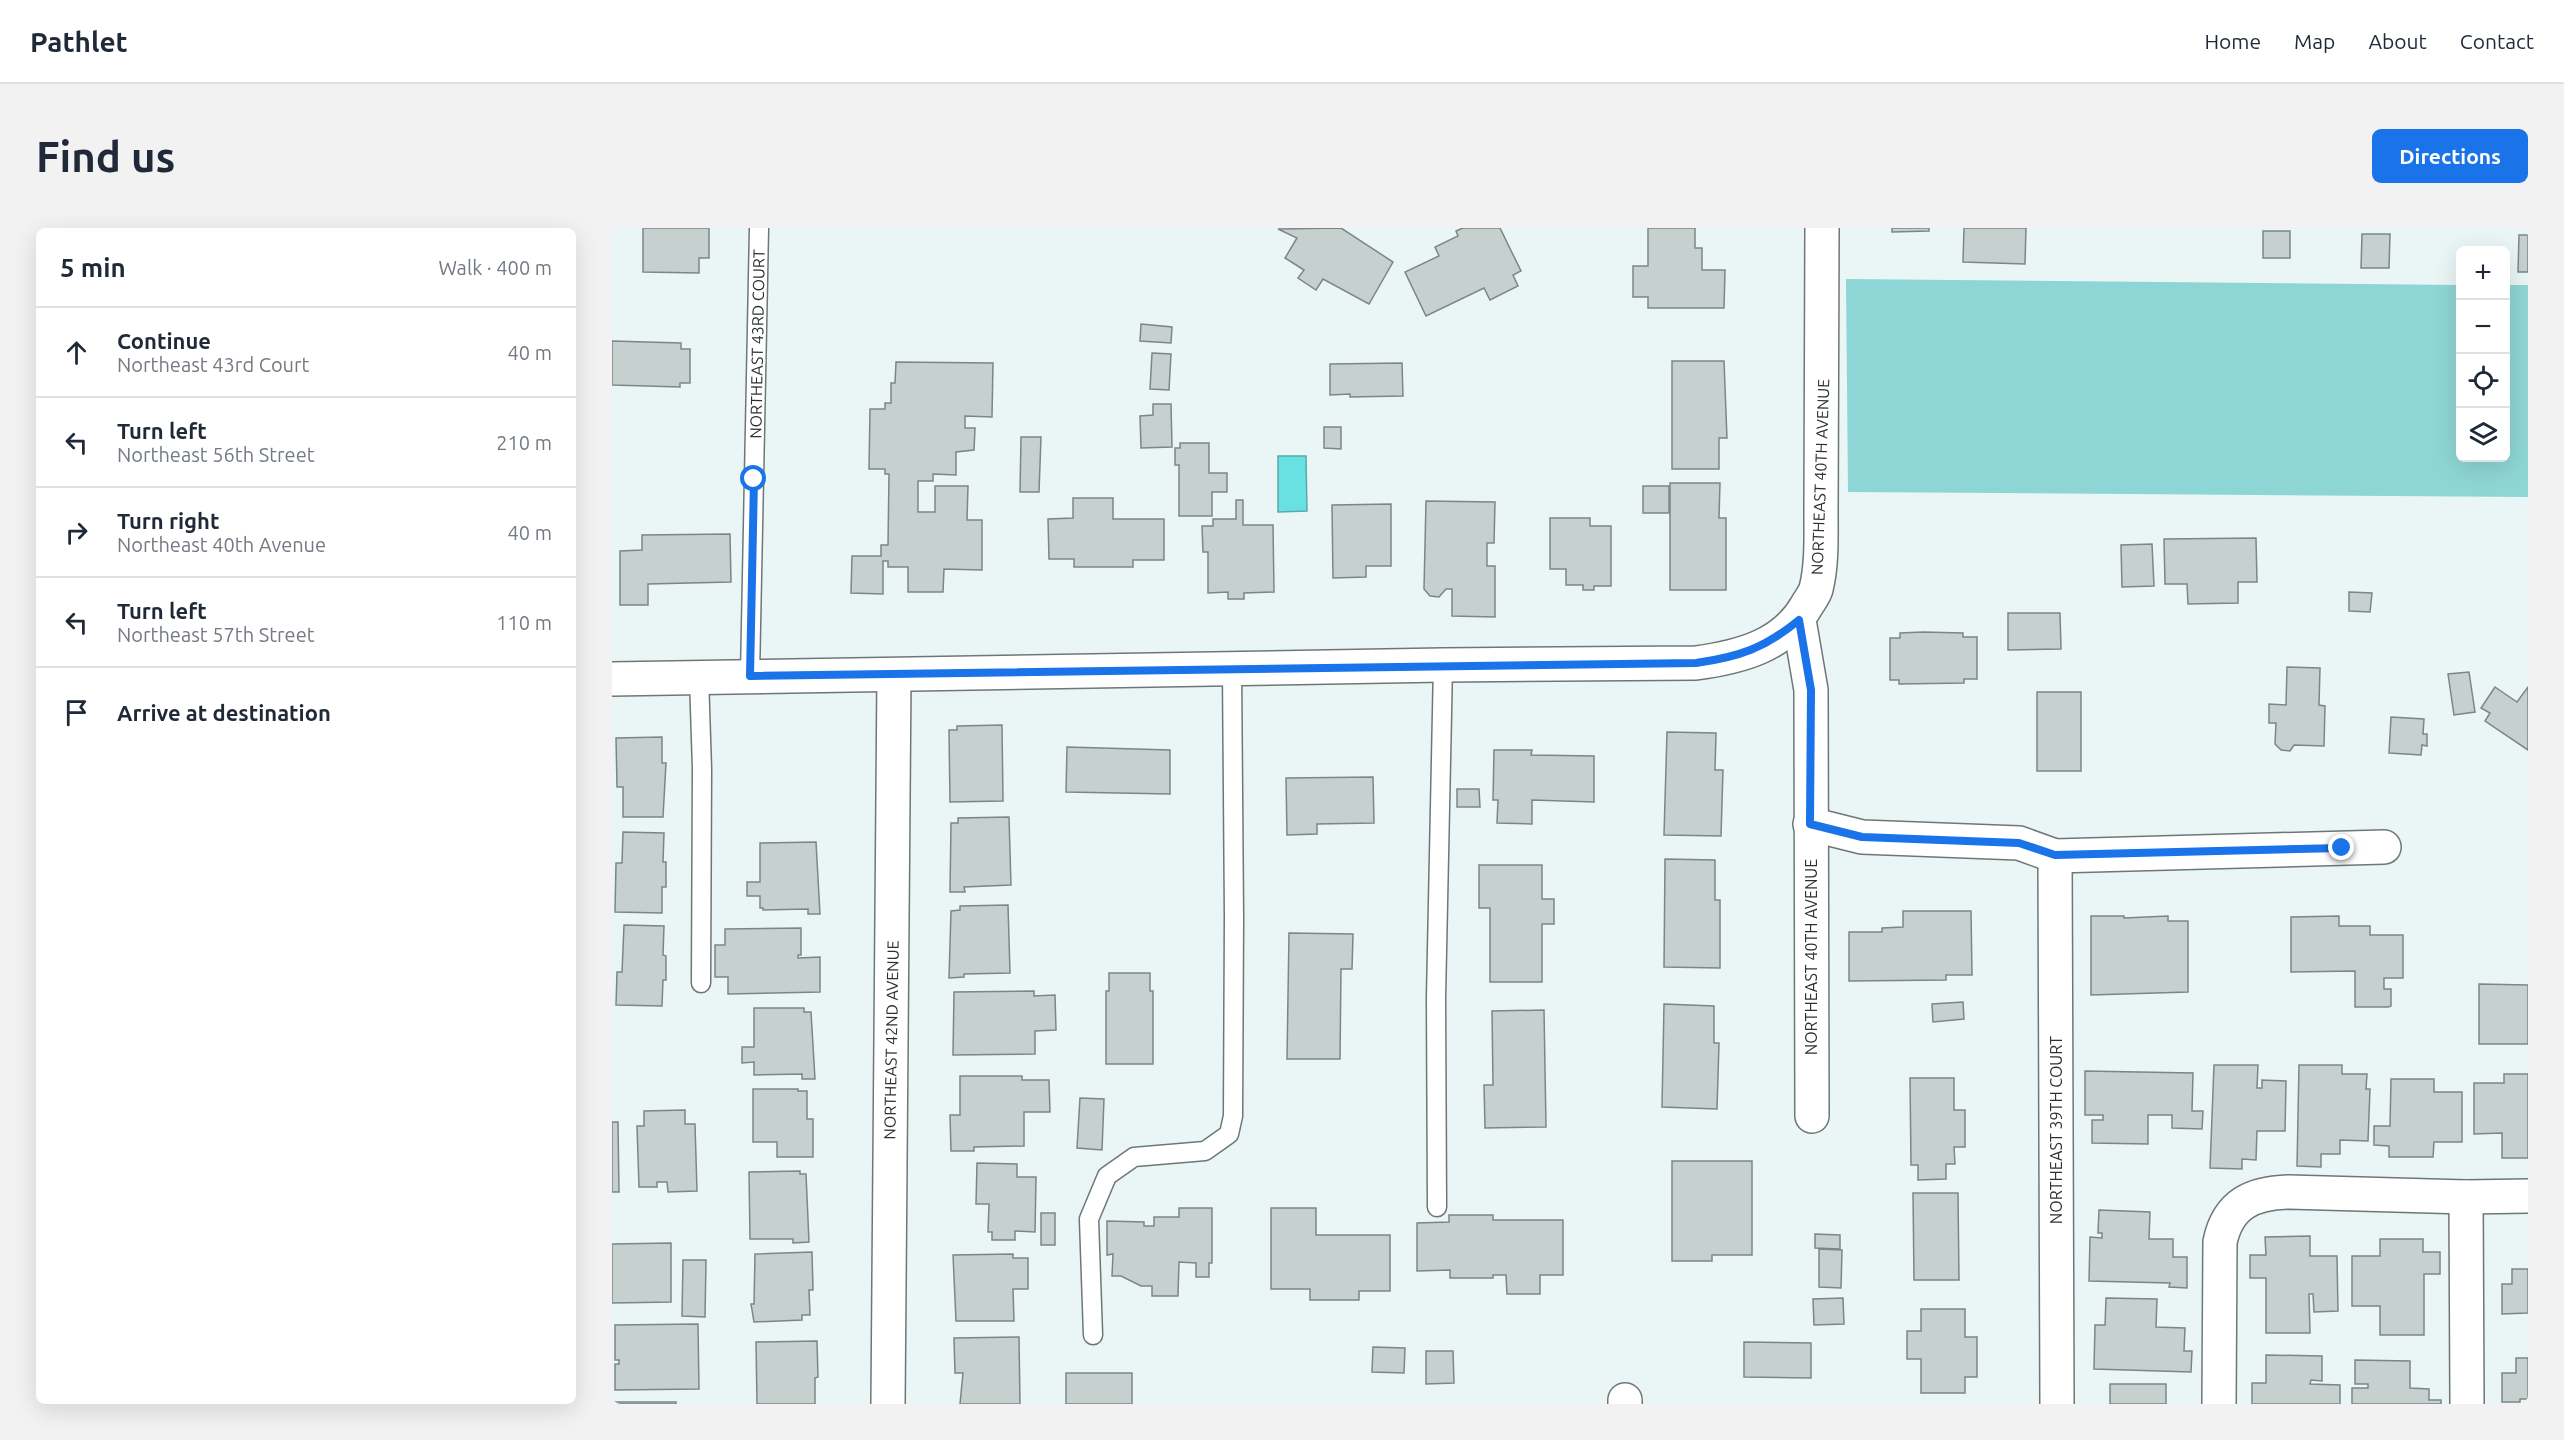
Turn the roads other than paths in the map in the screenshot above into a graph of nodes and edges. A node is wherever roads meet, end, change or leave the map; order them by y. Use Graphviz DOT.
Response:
graph roads {
  1 [pos="759,228"];
  2 [pos="1822,228"];
  3 [pos="1799,620"];
  4 [pos="1443,665"];
  5 [pos="1232,669"];
  6 [pos="894,675"];
  7 [pos="750,676"];
  8 [pos="699,677"];
  9 [pos="612,679"];
  10 [pos="1810,824"];
  11 [pos="2384,847"];
  12 [pos="2055,855"];
  13 [pos="701,983"];
  14 [pos="1812,1116"];
  15 [pos="2528,1196"];
  16 [pos="2466,1197"];
  17 [pos="1437,1207"];
  18 [pos="1093,1335"];
  19 [pos="888,1404"];
  20 [pos="2057,1404"];
  21 [pos="2219,1404"];
  22 [pos="2467,1404"];
  1 -- 7 [label="lane, NORTHEAST 43RD COURT"];
  2 -- 3 [label="street, NORTHEAST 40TH AVENUE"];
  3 -- 4 [label="street"];
  3 -- 10 [label="street, NORTHEAST 40TH AVENUE"];
  4 -- 5 [label="street"];
  4 -- 17 [label="lane"];
  5 -- 6 [label="street"];
  5 -- 18 [label="lane"];
  6 -- 7 [label="street"];
  6 -- 19 [label="street, NORTHEAST 42ND AVENUE"];
  7 -- 8 [label="street"];
  8 -- 9 [label="street"];
  8 -- 13 [label="lane"];
  10 -- 12 [label="street"];
  10 -- 14 [label="street, NORTHEAST 40TH AVENUE"];
  11 -- 12 [label="street"];
  12 -- 20 [label="street, NORTHEAST 39TH COURT"];
  15 -- 16 [label="street"];
  16 -- 21 [label="street"];
  16 -- 22 [label="street"];
}
